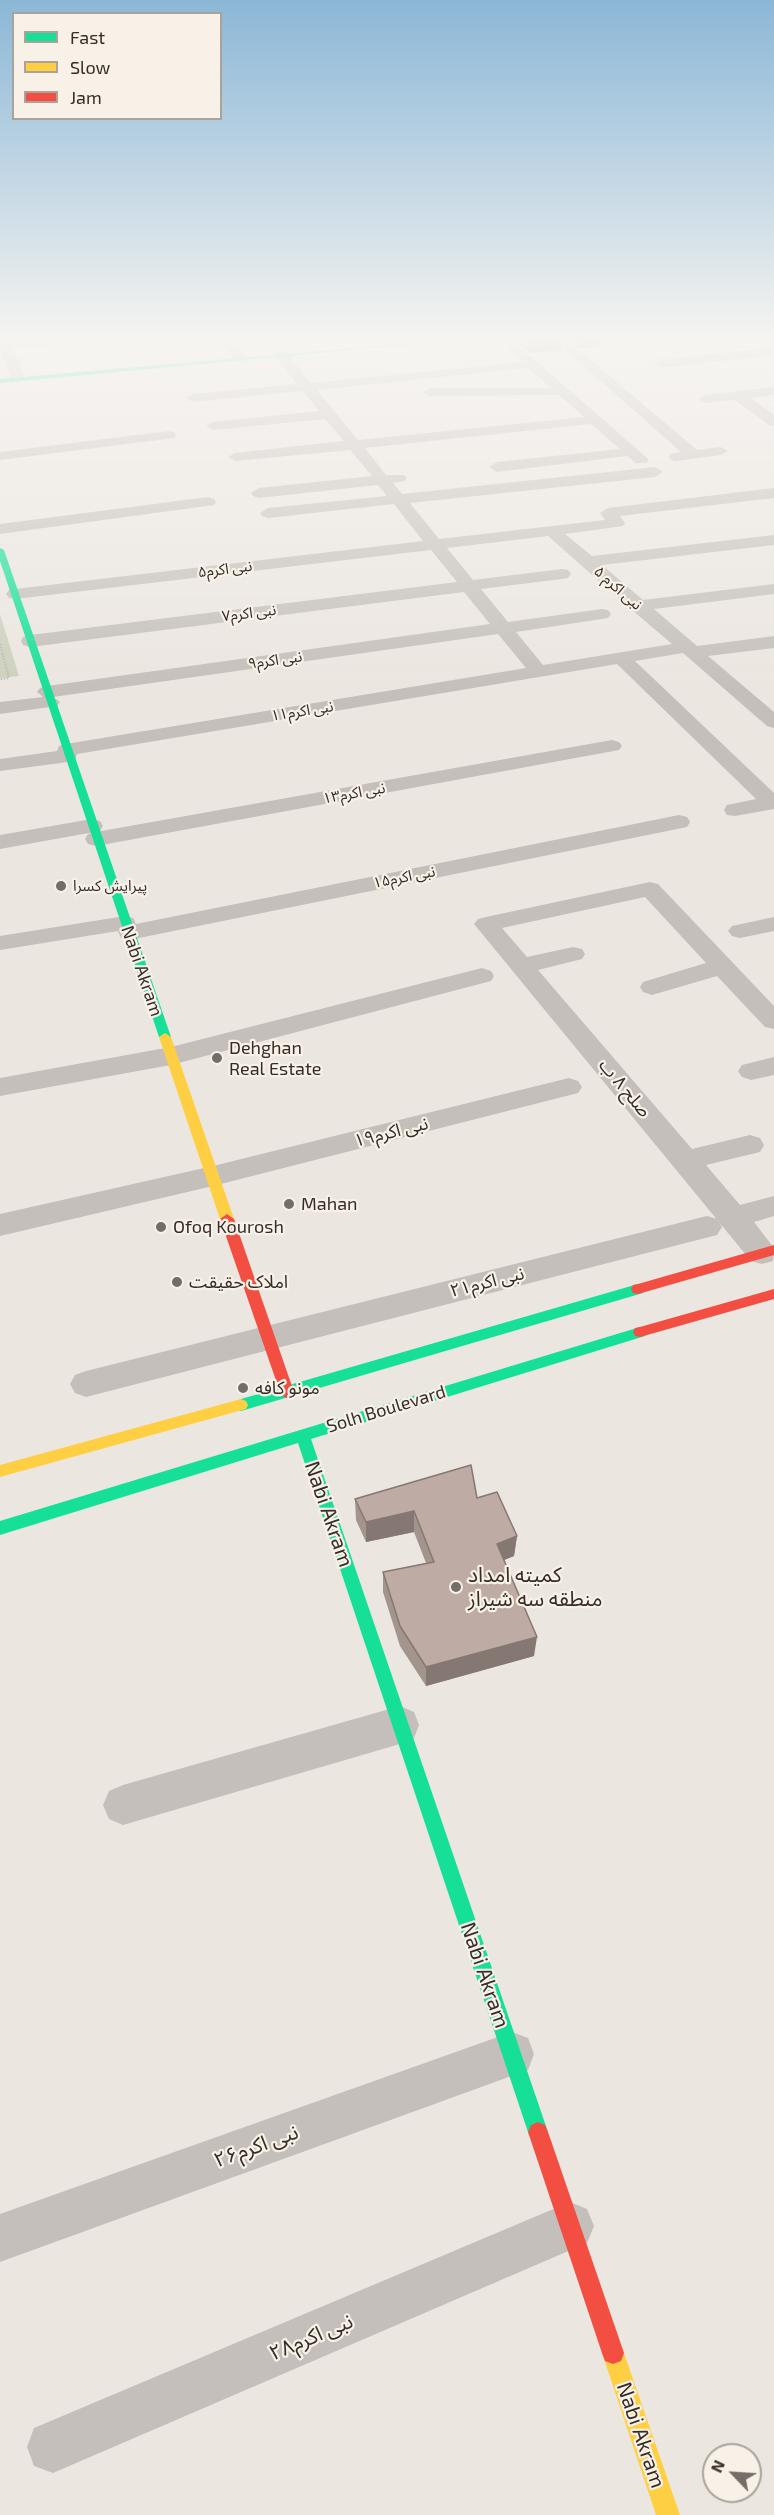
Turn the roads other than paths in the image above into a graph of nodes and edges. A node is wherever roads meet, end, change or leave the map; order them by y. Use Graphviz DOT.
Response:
graph roads {
  1 [pos="364,457"];
  2 [pos="582,457"];
  3 [pos="651,457"];
  4 [pos="686,457"];
  5 [pos="660,465"];
  6 [pos="476,469"];
  7 [pos="417,476"];
  8 [pos="760,477"];
  9 [pos="382,479"];
  10 [pos="774,488"];
  11 [pos="259,493"];
  12 [pos="774,493"];
  13 [pos="398,499"];
  14 [pos="208,502"];
  15 [pos="268,513"];
  16 [pos="0,529"];
  17 [pos="551,530"];
  18 [pos="774,540"];
  19 [pos="435,544"];
  20 [pos="0,550"];
  21 [pos="588,562"];
  22 [pos="562,574"];
  23 [pos="468,585"];
  24 [pos="774,589"];
  25 [pos="15,594"];
  26 [pos="639,606"];
  27 [pos="602,614"];
  28 [pos="503,628"];
  29 [pos="30,642"];
  30 [pos="774,642"];
  31 [pos="690,650"];
  32 [pos="621,658"];
  33 [pos="538,672"];
  34 [pos="48,697"];
  35 [pos="766,707"];
  36 [pos="0,708"];
  37 [pos="774,722"];
  38 [pos="612,747"];
  39 [pos="67,753"];
  40 [pos="0,765"];
  41 [pos="773,803"];
  42 [pos="735,810"];
  43 [pos="679,822"];
  44 [pos="94,833"];
  45 [pos="0,842"];
  46 [pos="774,924"];
  47 [pos="127,928"];
  48 [pos="740,931"];
  49 [pos="0,943"];
  50 [pos="573,954"];
  51 [pos="522,966"];
  52 [pos="723,966"];
  53 [pos="482,976"];
  54 [pos="652,987"];
  55 [pos="774,1021"];
  56 [pos="171,1056"];
  57 [pos="0,1087"];
  58 [pos="569,1088"];
  59 [pos="750,1145"];
  60 [pos="686,1160"];
  61 [pos="213,1176"];
  62 [pos="774,1206"];
  63 [pos="721,1222"];
  64 [pos="0,1224"];
  65 [pos="768,1252"];
  66 [pos="774,1294"];
  67 [pos="268,1336"];
  68 [pos="86,1384"];
  69 [pos="287,1392"];
  70 [pos="302,1434"];
  71 [pos="0,1472"];
  72 [pos="0,1528"];
  73 [pos="400,1725"];
  74 [pos="123,1806"];
  75 [pos="512,2054"];
  76 [pos="570,2226"];
  77 [pos="1,2238"];
  78 [pos="53,2447"];
  79 [pos="668,2515"];
  1 -- 9 [label="street"];
  2 -- 6 [label="street"];
  3 -- 5 [label="street"];
  4 -- 5 [label="street"];
  5 -- 13 [label="street"];
  7 -- 9 [label="street"];
  8 -- 10 [label="street"];
  9 -- 11 [label="street"];
  9 -- 13 [label="street"];
  12 -- 17 [label="street"];
  13 -- 15 [label="street"];
  13 -- 19 [label="street"];
  14 -- 16 [label="street"];
  17 -- 19 [label="street"];
  17 -- 21 [label="street, نبی اکرم ۵"];
  18 -- 21 [label="street"];
  19 -- 23 [label="street"];
  19 -- 25 [label="street, نبی اکرم۵"];
  20 -- 25 [label="street, Nabi Akram"];
  21 -- 26 [label="street, نبی اکرم ۵"];
  22 -- 23 [label="street, نبی اکرم۷"];
  23 -- 28 [label="street"];
  23 -- 29 [label="street, نبی اکرم۷"];
  24 -- 26 [label="street"];
  25 -- 29 [label="street, Nabi Akram"];
  26 -- 31 [label="street, نبی اکرم ۵"];
  27 -- 28 [label="street, نبی اکرم۹"];
  28 -- 33 [label="street"];
  28 -- 34 [label="street, نبی اکرم۹"];
  29 -- 34 [label="street, Nabi Akram"];
  30 -- 31 [label="street, نبی اکرم۱۱"];
  31 -- 32 [label="street, نبی اکرم۱۱"];
  31 -- 35 [label="street, نبی اکرم ۵"];
  32 -- 33 [label="street, نبی اکرم۱۱"];
  32 -- 41 [label="street"];
  33 -- 39 [label="street, نبی اکرم۱۱"];
  34 -- 36 [label="street, نبی اکرم۹"];
  34 -- 39 [label="street, Nabi Akram"];
  35 -- 37 [label="street, نبی اکرم ۵"];
  38 -- 44 [label="street, نبی اکرم۱۳"];
  39 -- 40 [label="street, نبی اکرم۱۱"];
  39 -- 44 [label="street, Nabi Akram"];
  41 -- 42 [label="street"];
  43 -- 47 [label="street, نبی اکرم۱۵"];
  44 -- 45 [label="street, نبی اکرم۱۳"];
  44 -- 47 [label="street, Nabi Akram"];
  46 -- 48 [label="street"];
  47 -- 49 [label="street, نبی اکرم۱۵"];
  47 -- 56 [label="street, Nabi Akram"];
  50 -- 51 [label="street"];
  51 -- 52 [label="street, صلح ۸ ب"];
  51 -- 60 [label="street, صلح ۸ ب"];
  52 -- 54 [label="street"];
  52 -- 55 [label="street"];
  53 -- 56 [label="street"];
  56 -- 57 [label="street"];
  56 -- 61 [label="street, Nabi Akram"];
  58 -- 61 [label="street, نبی اکرم۱۹"];
  59 -- 60 [label="street"];
  60 -- 63 [label="street, صلح ۸ ب"];
  61 -- 64 [label="street, نبی اکرم۱۹"];
  61 -- 67 [label="street, Nabi Akram"];
  62 -- 63 [label="street, نبی اکرم۲۱"];
  63 -- 65 [label="street, صلح ۸ ب"];
  63 -- 67 [label="street, نبی اکرم۲۱"];
  65 -- 69 [label="street"];
  66 -- 70 [label="street, Solh Boulevard"];
  67 -- 68 [label="street, نبی اکرم۲۱"];
  67 -- 69 [label="street, Nabi Akram"];
  69 -- 71 [label="street"];
  70 -- 72 [label="street, Solh Boulevard"];
  70 -- 73 [label="street, Nabi Akram"];
  73 -- 74 [label="street"];
  73 -- 75 [label="street, Nabi Akram"];
  75 -- 76 [label="street, Nabi Akram"];
  75 -- 77 [label="street, نبی اکرم۲۶"];
  76 -- 78 [label="street, نبی اکرم۲۸"];
  76 -- 79 [label="street, Nabi Akram"];
}
